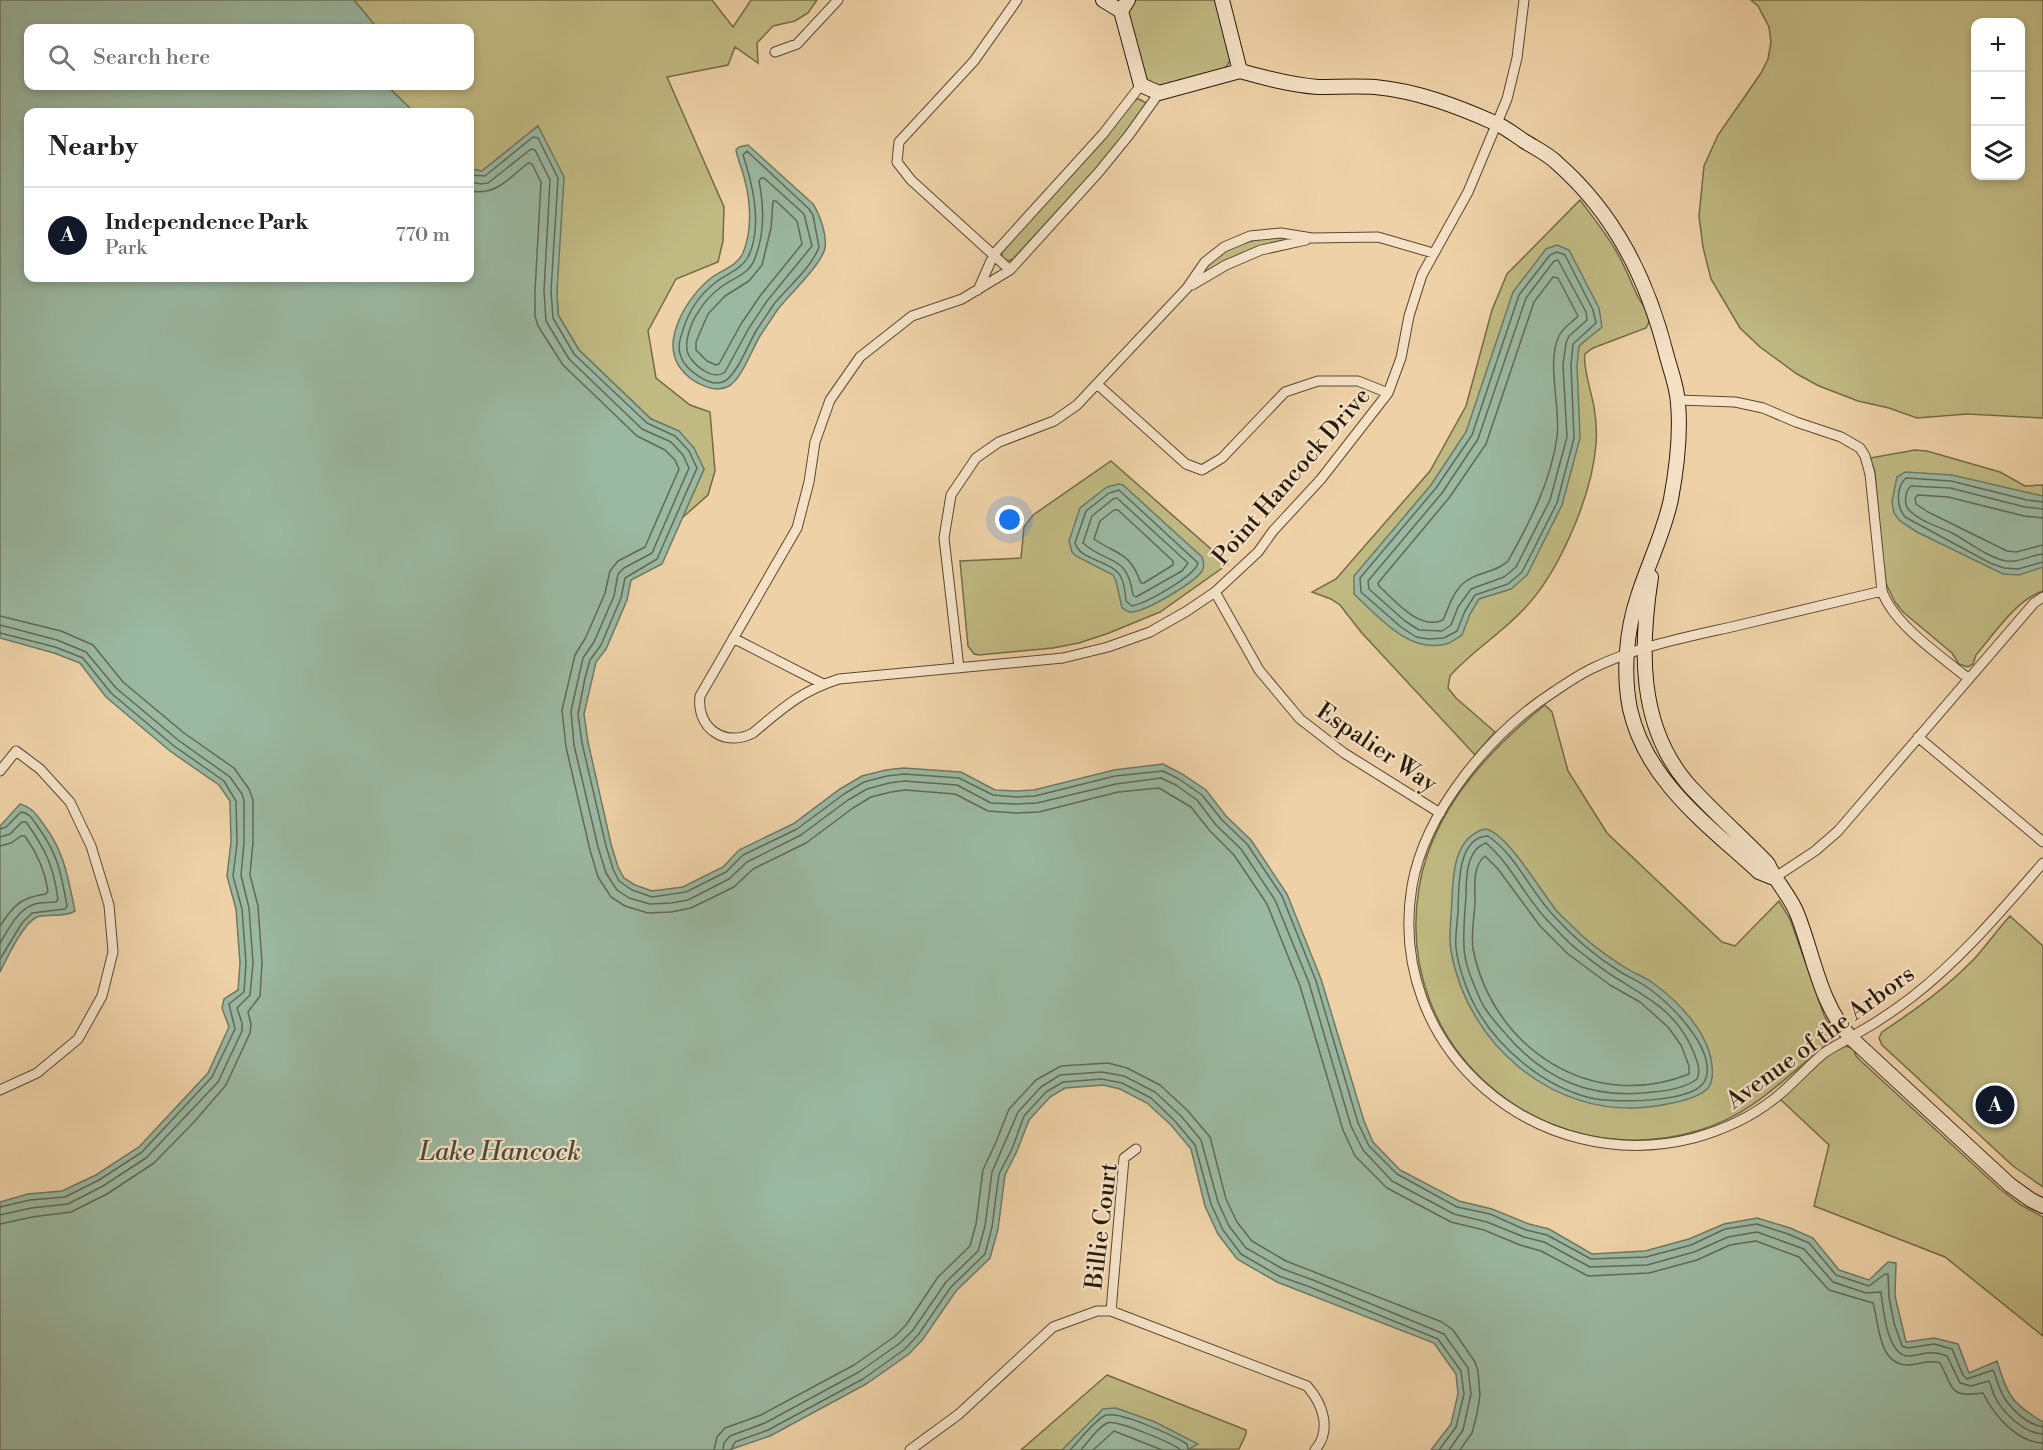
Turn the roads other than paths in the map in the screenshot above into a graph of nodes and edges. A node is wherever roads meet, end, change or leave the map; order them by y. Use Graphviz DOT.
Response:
graph roads {
  1 [pos="838,0"];
  2 [pos="1017,0"];
  3 [pos="1103,0"];
  4 [pos="1222,0"];
  5 [pos="1524,0"];
  6 [pos="1124,6"];
  7 [pos="775,52"];
  8 [pos="1240,71"];
  9 [pos="1142,85"];
  10 [pos="1159,93"];
  11 [pos="1498,124"];
  12 [pos="1312,238"];
  13 [pos="1433,253"];
  14 [pos="994,254"];
  15 [pos="1010,270"];
  16 [pos="1187,288"];
  17 [pos="977,291"];
  18 [pos="1097,384"];
  19 [pos="1388,393"];
  20 [pos="1678,400"];
  21 [pos="1656,548"];
  22 [pos="1882,591"];
  23 [pos="1215,592"];
  24 [pos="2043,597"];
  25 [pos="733,638"];
  26 [pos="1644,648"];
  27 [pos="1628,654"];
  28 [pos="959,668"];
  29 [pos="1969,680"];
  30 [pos="823,684"];
  31 [pos="1918,737"];
  32 [pos="0,771"];
  33 [pos="1440,813"];
  34 [pos="2043,842"];
  35 [pos="2043,863"];
  36 [pos="1774,878"];
  37 [pos="1851,1038"];
  38 [pos="0,1090"];
  39 [pos="1136,1149"];
  40 [pos="2043,1206"];
  41 [pos="1111,1311"];
  42 [pos="910,1450"];
  43 [pos="1316,1450"];
  1 -- 7 [label="street"];
  2 -- 14 [label="street"];
  3 -- 6 [label="street"];
  4 -- 8 [label="street"];
  5 -- 11 [label="street, Point Hancock Drive"];
  6 -- 9 [label="street"];
  8 -- 10 [label="street"];
  8 -- 11 [label="street"];
  9 -- 10 [label="street"];
  9 -- 14 [label="street"];
  10 -- 15 [label="street, Point Hancock Drive"];
  11 -- 13 [label="street, Point Hancock Drive"];
  11 -- 20 [label="street"];
  12 -- 13 [label="street"];
  12 -- 16 [label="street"];
  12 -- 16 [label="street"];
  13 -- 19 [label="street, Point Hancock Drive"];
  14 -- 15 [label="street"];
  14 -- 17 [label="street"];
  15 -- 17 [label="street, Point Hancock Drive"];
  16 -- 18 [label="street"];
  17 -- 25 [label="street, Point Hancock Drive"];
  18 -- 19 [label="street"];
  18 -- 28 [label="street"];
  19 -- 23 [label="street, Point Hancock Drive"];
  20 -- 21 [label="street"];
  20 -- 22 [label="street"];
  21 -- 26 [label="street"];
  21 -- 27 [label="street"];
  22 -- 26 [label="street, Avenue of the Arbors"];
  22 -- 29 [label="street"];
  23 -- 28 [label="street, Point Hancock Drive"];
  23 -- 33 [label="street, Espalier Way"];
  24 -- 29 [label="street"];
  25 -- 30 [label="street"];
  25 -- 30 [label="street, Point Hancock Drive"];
  26 -- 27 [label="street, Avenue of the Arbors"];
  26 -- 36 [label="street"];
  27 -- 33 [label="street, Avenue of the Arbors"];
  27 -- 36 [label="street"];
  28 -- 30 [label="street, Point Hancock Drive"];
  29 -- 31 [label="street"];
  31 -- 34 [label="street"];
  31 -- 36 [label="street"];
  32 -- 38 [label="street"];
  33 -- 37 [label="street, Avenue of the Arbors"];
  35 -- 37 [label="street, Avenue of the Arbors"];
  36 -- 37 [label="street"];
  37 -- 40 [label="street"];
  39 -- 41 [label="street, Billie Court"];
  41 -- 42 [label="street"];
  41 -- 43 [label="street"];
}
